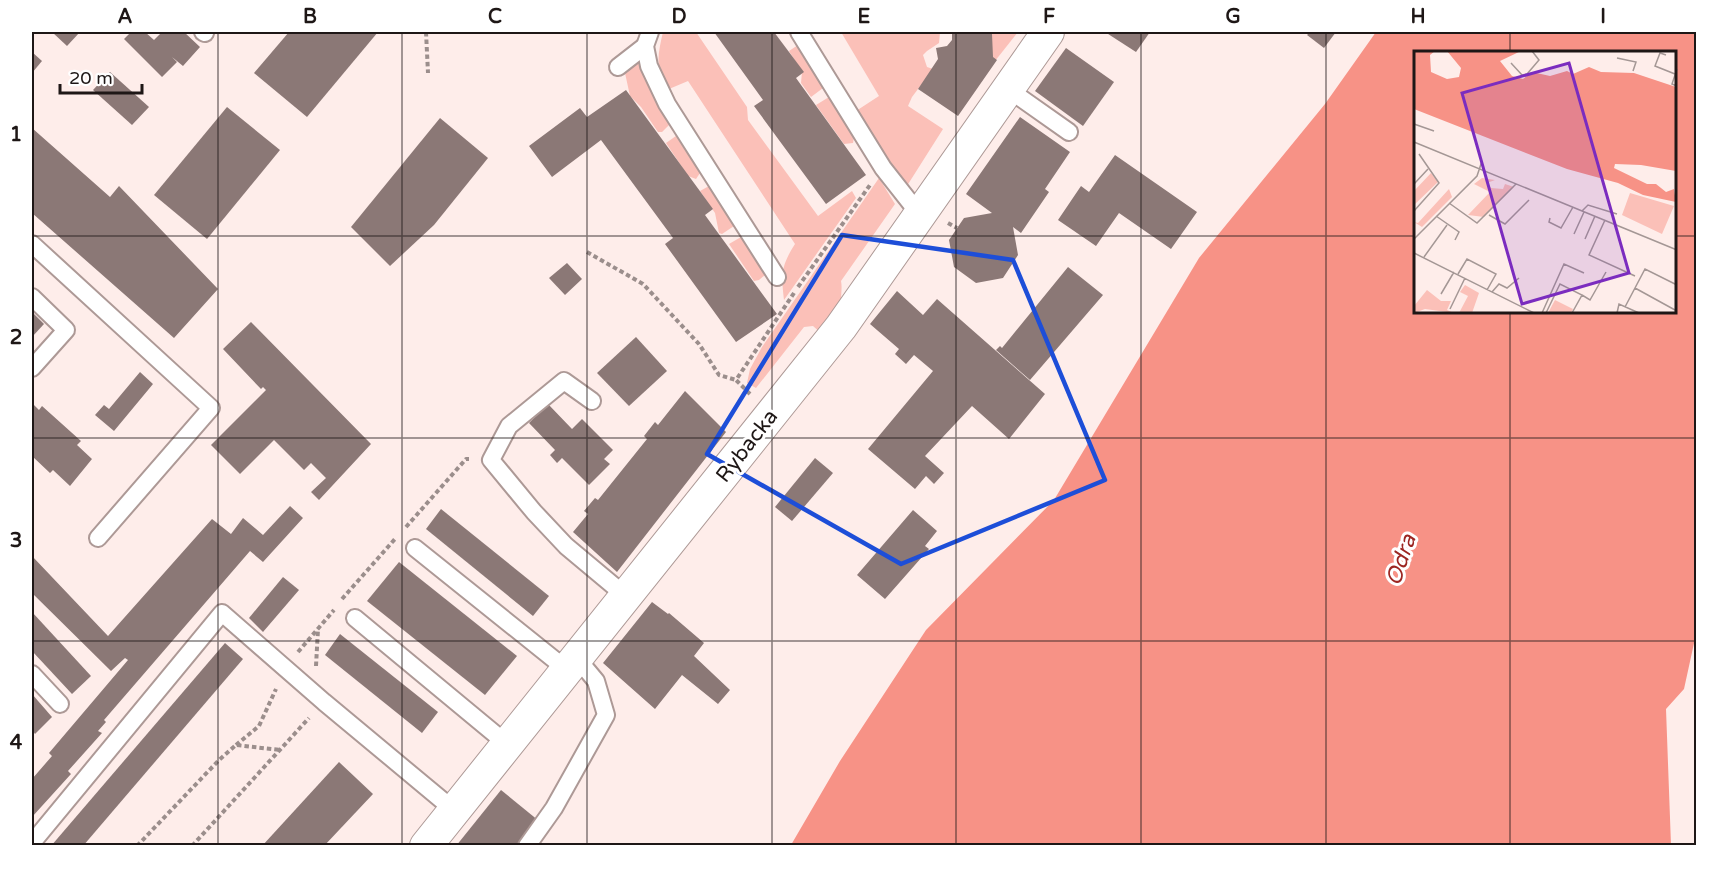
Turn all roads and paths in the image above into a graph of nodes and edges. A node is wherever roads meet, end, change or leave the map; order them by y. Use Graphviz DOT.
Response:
graph roads {
  1 [pos="426,32"];
  2 [pos="799,32"];
  3 [pos="1047,32"];
  4 [pos="647,39"];
  5 [pos="618,67"];
  6 [pos="428,73"];
  7 [pos="1008,89"];
  8 [pos="1069,132"];
  9 [pos="883,168"];
  10 [pos="920,215"];
  11 [pos="951,225"];
  12 [pos="957,228"];
  13 [pos="32,244"];
  14 [pos="587,252"];
  15 [pos="777,277"];
  16 [pos="32,297"];
  17 [pos="32,368"];
  18 [pos="736,380"];
  19 [pos="592,401"];
  20 [pos="772,415"];
  21 [pos="491,460"];
  22 [pos="404,529"];
  23 [pos="98,538"];
  24 [pos="396,538"];
  25 [pos="415,548"];
  26 [pos="627,597"];
  27 [pos="355,618"];
  28 [pos="318,628"];
  29 [pos="571,663"];
  30 [pos="284,668"];
  31 [pos="32,674"];
  32 [pos="320,698"];
  33 [pos="60,704"];
  34 [pos="507,744"];
  35 [pos="236,745"];
  36 [pos="280,750"];
  37 [pos="454,811"];
  38 [pos="32,843"];
  39 [pos="137,846"];
  40 [pos="192,846"];
  41 [pos="426,846"];
  42 [pos="527,846"];
  1 -- 6 [label="path"];
  2 -- 9 [label="lane"];
  3 -- 7 [label="street, Rybacka"];
  4 -- 5 [label="lane"];
  4 -- 15 [label="lane"];
  7 -- 8 [label="lane"];
  7 -- 10 [label="street, Rybacka"];
  9 -- 10 [label="lane"];
  9 -- 18 [label="path"];
  10 -- 20 [label="street, Rybacka"];
  11 -- 12 [label="path"];
  13 -- 23 [label="lane"];
  14 -- 18 [label="path"];
  16 -- 17 [label="lane"];
  18 -- 20 [label="path"];
  19 -- 21 [label="lane"];
  20 -- 26 [label="street, Rybacka"];
  21 -- 22 [label="path"];
  21 -- 26 [label="lane"];
  24 -- 28 [label="path"];
  25 -- 29 [label="lane"];
  26 -- 29 [label="street, Rybacka"];
  27 -- 34 [label="lane"];
  28 -- 30 [label="path"];
  28 -- 32 [label="path"];
  29 -- 34 [label="street, Rybacka"];
  29 -- 42 [label="lane"];
  30 -- 32 [label="lane"];
  30 -- 35 [label="path"];
  30 -- 38 [label="lane"];
  31 -- 33 [label="lane"];
  32 -- 36 [label="path"];
  32 -- 37 [label="lane"];
  34 -- 37 [label="street, Rybacka"];
  35 -- 36 [label="path"];
  35 -- 39 [label="path"];
  36 -- 40 [label="path"];
  37 -- 41 [label="street, Rybacka"];
}
